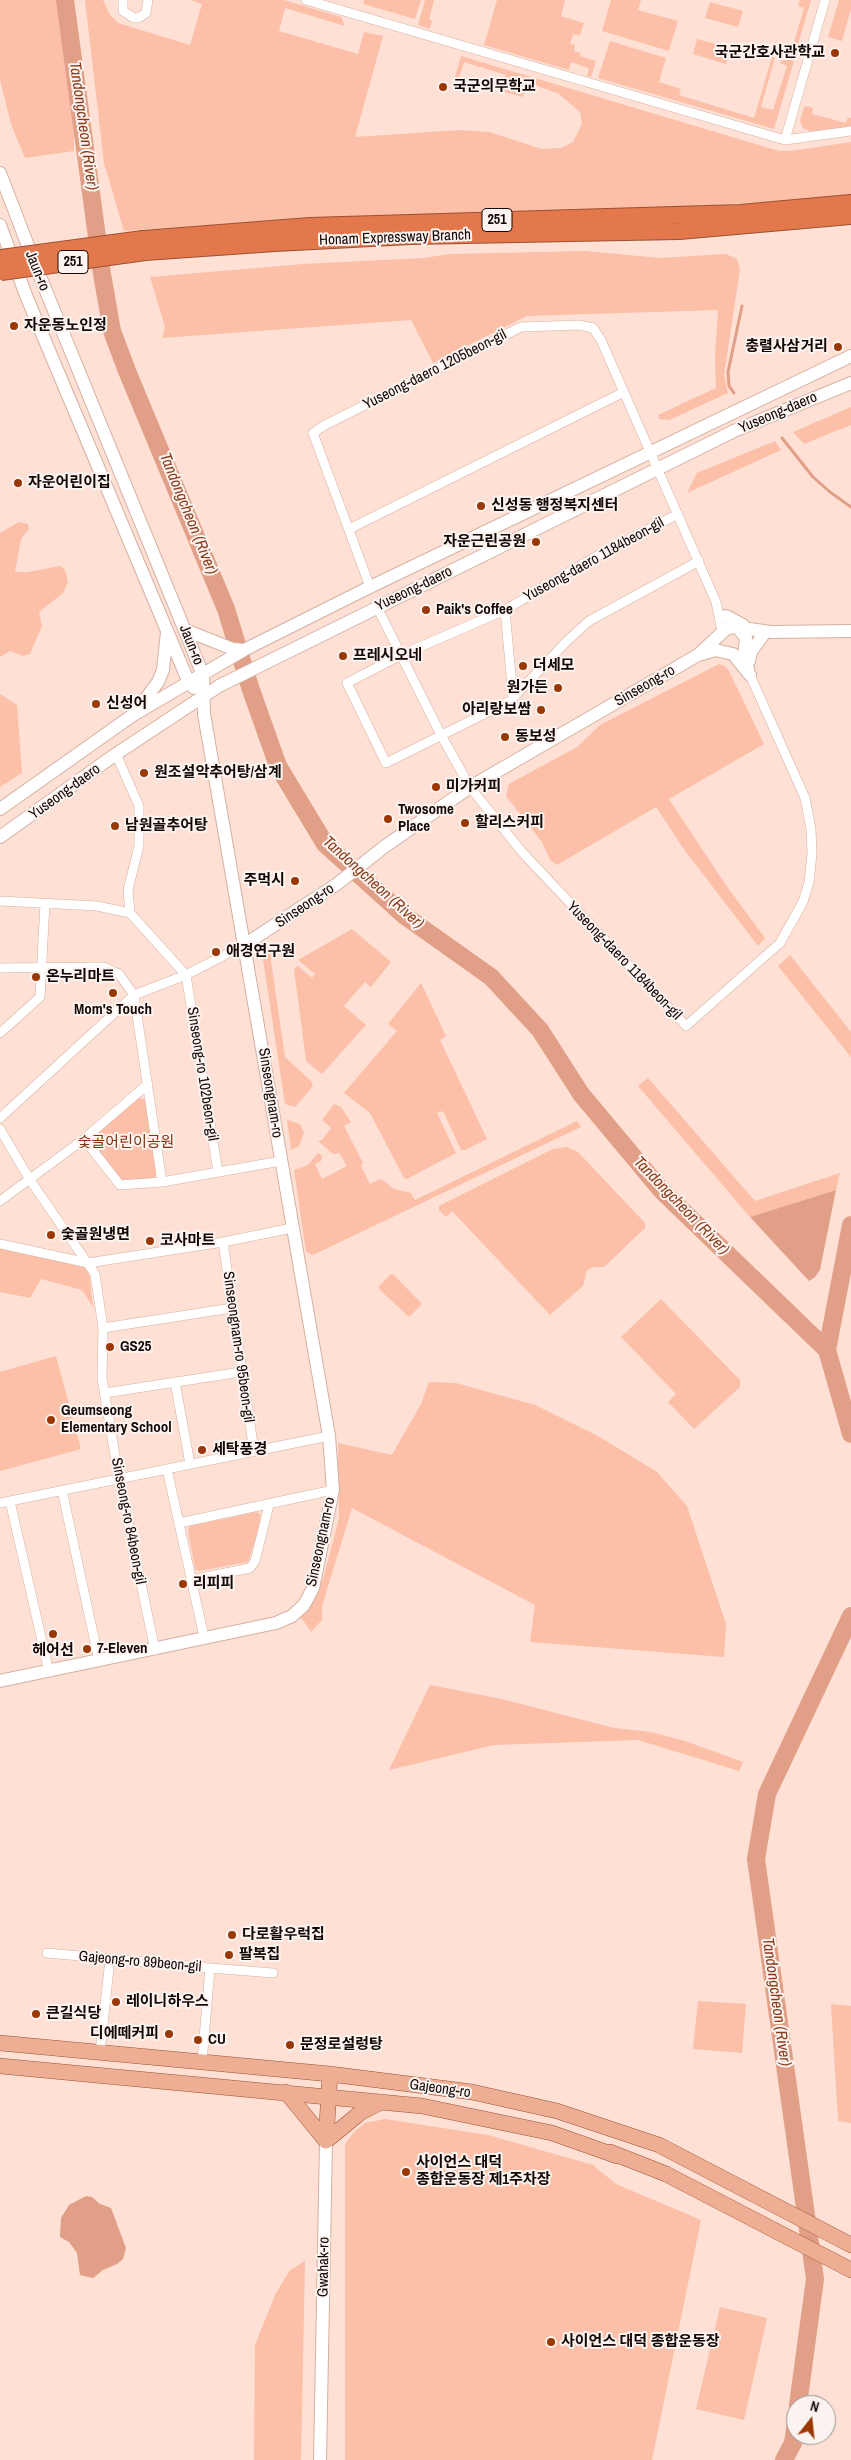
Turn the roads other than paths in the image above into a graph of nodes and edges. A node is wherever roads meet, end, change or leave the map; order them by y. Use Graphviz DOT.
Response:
graph roads {
  1 [pos="148,0"];
  2 [pos="306,0"];
  3 [pos="825,0"];
  4 [pos="121,2"];
  5 [pos="851,131"];
  6 [pos="785,140"];
  7 [pos="0,173"];
  8 [pos="851,203"];
  9 [pos="851,216"];
  10 [pos="0,225"];
  11 [pos="144,246"];
  12 [pos="0,268"];
  13 [pos="851,356"];
  14 [pos="851,382"];
  15 [pos="624,392"];
  16 [pos="650,452"];
  17 [pos="658,469"];
  18 [pos="678,514"];
  19 [pos="348,529"];
  20 [pos="699,561"];
  21 [pos="370,587"];
  22 [pos="377,607"];
  23 [pos="505,610"];
  24 [pos="723,616"];
  25 [pos="185,630"];
  26 [pos="729,630"];
  27 [pos="167,631"];
  28 [pos="851,631"];
  29 [pos="765,633"];
  30 [pos="745,645"];
  31 [pos="244,650"];
  32 [pos="704,651"];
  33 [pos="728,653"];
  34 [pos="401,655"];
  35 [pos="747,670"];
  36 [pos="208,671"];
  37 [pos="188,683"];
  38 [pos="513,697"];
  39 [pos="202,698"];
  40 [pos="133,715"];
  41 [pos="441,735"];
  42 [pos="116,754"];
  43 [pos="470,787"];
  44 [pos="0,809"];
  45 [pos="0,837"];
  46 [pos="0,900"];
  47 [pos="45,902"];
  48 [pos="130,913"];
  49 [pos="244,945"];
  50 [pos="40,967"];
  51 [pos="0,968"];
  52 [pos="186,975"];
  53 [pos="134,995"];
  54 [pos="0,1033"];
  55 [pos="148,1084"];
  56 [pos="0,1118"];
  57 [pos="0,1128"];
  58 [pos="84,1139"];
  59 [pos="281,1161"];
  60 [pos="218,1172"];
  61 [pos="30,1180"];
  62 [pos="162,1182"];
  63 [pos="0,1201"];
  64 [pos="292,1228"];
  65 [pos="223,1242"];
  66 [pos="0,1244"];
  67 [pos="88,1263"];
  68 [pos="232,1308"];
  69 [pos="103,1328"];
  70 [pos="241,1372"];
  71 [pos="175,1382"];
  72 [pos="105,1393"];
  73 [pos="329,1436"];
  74 [pos="254,1451"];
  75 [pos="190,1464"];
  76 [pos="167,1469"];
  77 [pos="119,1479"];
  78 [pos="62,1490"];
  79 [pos="333,1490"];
  80 [pos="10,1501"];
  81 [pos="0,1503"];
  82 [pos="270,1505"];
  83 [pos="179,1523"];
  84 [pos="191,1580"];
  85 [pos="204,1638"];
  86 [pos="155,1650"];
  87 [pos="99,1661"];
  88 [pos="49,1672"];
  89 [pos="0,1681"];
  90 [pos="47,1953"];
  91 [pos="110,1959"];
  92 [pos="210,1968"];
  93 [pos="273,1973"];
  94 [pos="0,2043"];
  95 [pos="100,2052"];
  96 [pos="202,2062"];
  97 [pos="0,2066"];
  98 [pos="330,2074"];
  99 [pos="286,2092"];
  100 [pos="328,2097"];
  101 [pos="381,2102"];
  102 [pos="326,2141"];
  103 [pos="851,2245"];
  104 [pos="845,2267"];
  105 [pos="320,2460"];
  1 -- 4 [label="street"];
  2 -- 6 [label="street"];
  3 -- 6 [label="street"];
  5 -- 6 [label="street"];
  7 -- 25 [label="street, Jaun-ro"];
  8 -- 11 [label="highway, Honam Expressway Branch / 251"];
  9 -- 11 [label="highway, Honam Expressway Branch / 251"];
  10 -- 27 [label="street, Jaun-ro"];
  11 -- 12 [label="highway, Honam Expressway Branch / 251, bridge"];
  13 -- 16 [label="street, Yuseong-daero"];
  14 -- 17 [label="street, Yuseong-daero"];
  15 -- 16 [label="street, Yuseong-daero 1205beon-gil"];
  15 -- 19 [label="street"];
  15 -- 19 [label="street, Yuseong-daero 1205beon-gil"];
  16 -- 17 [label="street, Yuseong-daero 1184beon-gil"];
  16 -- 21 [label="street, Yuseong-daero"];
  17 -- 18 [label="street, Yuseong-daero 1184beon-gil"];
  17 -- 22 [label="street, Yuseong-daero"];
  18 -- 20 [label="street, Yuseong-daero 1184beon-gil"];
  18 -- 23 [label="street, Yuseong-daero 1184beon-gil"];
  19 -- 21 [label="street, Yuseong-daero 1205beon-gil"];
  20 -- 24 [label="street, Yuseong-daero 1184beon-gil"];
  20 -- 38 [label="street, Yuseong-daero 1184beon-gil"];
  21 -- 31 [label="street, Yuseong-daero"];
  22 -- 34 [label="street, Yuseong-daero 1184beon-gil"];
  22 -- 39 [label="street, Yuseong-daero"];
  23 -- 34 [label="street, Yuseong-daero 1184beon-gil"];
  23 -- 38 [label="street"];
  24 -- 26 [label="street, Yuseong-daero 1184beon-gil"];
  24 -- 29 [label="street"];
  24 -- 32 [label="street"];
  25 -- 31 [label="street"];
  25 -- 36 [label="street, Jaun-ro"];
  26 -- 29 [label="street"];
  26 -- 30 [label="street"];
  26 -- 32 [label="street, Sinseong-ro"];
  26 -- 33 [label="street"];
  27 -- 37 [label="street, Jaun-ro"];
  27 -- 40 [label="street"];
  28 -- 29 [label="street"];
  29 -- 30 [label="street"];
  29 -- 35 [label="street"];
  30 -- 33 [label="street"];
  30 -- 35 [label="street"];
  31 -- 36 [label="street, Yuseong-daero"];
  32 -- 33 [label="street"];
  32 -- 35 [label="street"];
  32 -- 43 [label="street, Sinseong-ro"];
  33 -- 35 [label="street"];
  34 -- 41 [label="street, Yuseong-daero 1184beon-gil"];
  34 -- 41 [label="street, Yuseong-daero 1184beon-gil"];
  35 -- 43 [label="street, Yuseong-daero 1184beon-gil"];
  36 -- 37 [label="street, Yuseong-daero"];
  36 -- 39 [label="street, Jaun-ro"];
  37 -- 39 [label="street, Jaun-ro"];
  37 -- 40 [label="street, Yuseong-daero"];
  38 -- 41 [label="street, Yuseong-daero 1184beon-gil"];
  39 -- 42 [label="street, Yuseong-daero"];
  39 -- 49 [label="street, Sinseongnam-ro"];
  40 -- 44 [label="street, Yuseong-daero"];
  41 -- 43 [label="street, Yuseong-daero 1184beon-gil"];
  42 -- 45 [label="street, Yuseong-daero"];
  42 -- 48 [label="street"];
  43 -- 49 [label="street, Sinseong-ro"];
  46 -- 47 [label="street"];
  47 -- 48 [label="street"];
  47 -- 50 [label="street"];
  48 -- 52 [label="street"];
  49 -- 52 [label="street, Sinseong-ro"];
  49 -- 59 [label="street, Sinseongnam-ro"];
  50 -- 51 [label="street"];
  50 -- 53 [label="street"];
  50 -- 54 [label="street"];
  52 -- 53 [label="street, Sinseong-ro"];
  52 -- 60 [label="street, Sinseong-ro 102beon-gil"];
  53 -- 55 [label="street"];
  53 -- 56 [label="street, Sinseong-ro"];
  55 -- 58 [label="street"];
  55 -- 62 [label="street"];
  57 -- 61 [label="street, Sinseong-ro 84beon-gil"];
  58 -- 61 [label="street"];
  58 -- 62 [label="street"];
  59 -- 60 [label="street"];
  59 -- 64 [label="street, Sinseongnam-ro"];
  60 -- 62 [label="street"];
  61 -- 63 [label="street"];
  61 -- 67 [label="street, Sinseong-ro 84beon-gil"];
  64 -- 65 [label="street"];
  64 -- 73 [label="street, Sinseongnam-ro"];
  65 -- 67 [label="street"];
  65 -- 68 [label="street, Sinseongnam-ro 95beon-gil"];
  66 -- 67 [label="street"];
  67 -- 69 [label="street, Sinseong-ro 84beon-gil"];
  68 -- 69 [label="street"];
  68 -- 70 [label="street, Sinseongnam-ro 95beon-gil"];
  69 -- 72 [label="street, Sinseong-ro 84beon-gil"];
  70 -- 71 [label="street"];
  70 -- 74 [label="street, Sinseongnam-ro 95beon-gil"];
  71 -- 72 [label="street"];
  71 -- 75 [label="street"];
  72 -- 77 [label="street, Sinseong-ro 84beon-gil"];
  73 -- 74 [label="street"];
  73 -- 79 [label="street, Sinseongnam-ro"];
  74 -- 75 [label="street"];
  75 -- 76 [label="street"];
  76 -- 77 [label="street"];
  76 -- 83 [label="street"];
  77 -- 78 [label="street"];
  77 -- 86 [label="street, Sinseong-ro 84beon-gil"];
  78 -- 80 [label="street"];
  78 -- 87 [label="street"];
  79 -- 82 [label="street, Sinseongnam-ro"];
  79 -- 85 [label="street, Sinseongnam-ro"];
  80 -- 81 [label="street"];
  80 -- 88 [label="street"];
  82 -- 83 [label="street, Sinseongnam-ro"];
  82 -- 84 [label="street"];
  83 -- 84 [label="street"];
  84 -- 85 [label="street"];
  85 -- 86 [label="street, Sinseongnam-ro"];
  86 -- 87 [label="street, Sinseongnam-ro"];
  87 -- 88 [label="street, Sinseongnam-ro"];
  88 -- 89 [label="street, Sinseongnam-ro"];
  90 -- 91 [label="street, Gajeong-ro 89beon-gil"];
  91 -- 92 [label="street, Gajeong-ro 89beon-gil"];
  91 -- 95 [label="street"];
  92 -- 93 [label="street"];
  92 -- 96 [label="street, Gajeong-ro 89beon-gil"];
  94 -- 95 [label="main road, Gajeong-ro"];
  95 -- 96 [label="main road, Gajeong-ro"];
  96 -- 98 [label="main road, Gajeong-ro"];
  97 -- 99 [label="main road, Gajeong-ro"];
  98 -- 100 [label="main road, Gwahak-ro"];
  98 -- 103 [label="main road, Gajeong-ro"];
  99 -- 100 [label="main road, Gajeong-ro"];
  99 -- 102 [label="main road"];
  100 -- 101 [label="main road, Gajeong-ro"];
  100 -- 102 [label="main road, Gwahak-ro"];
  101 -- 102 [label="main road"];
  101 -- 104 [label="main road, Gajeong-ro"];
  102 -- 105 [label="street, Gwahak-ro"];
}
